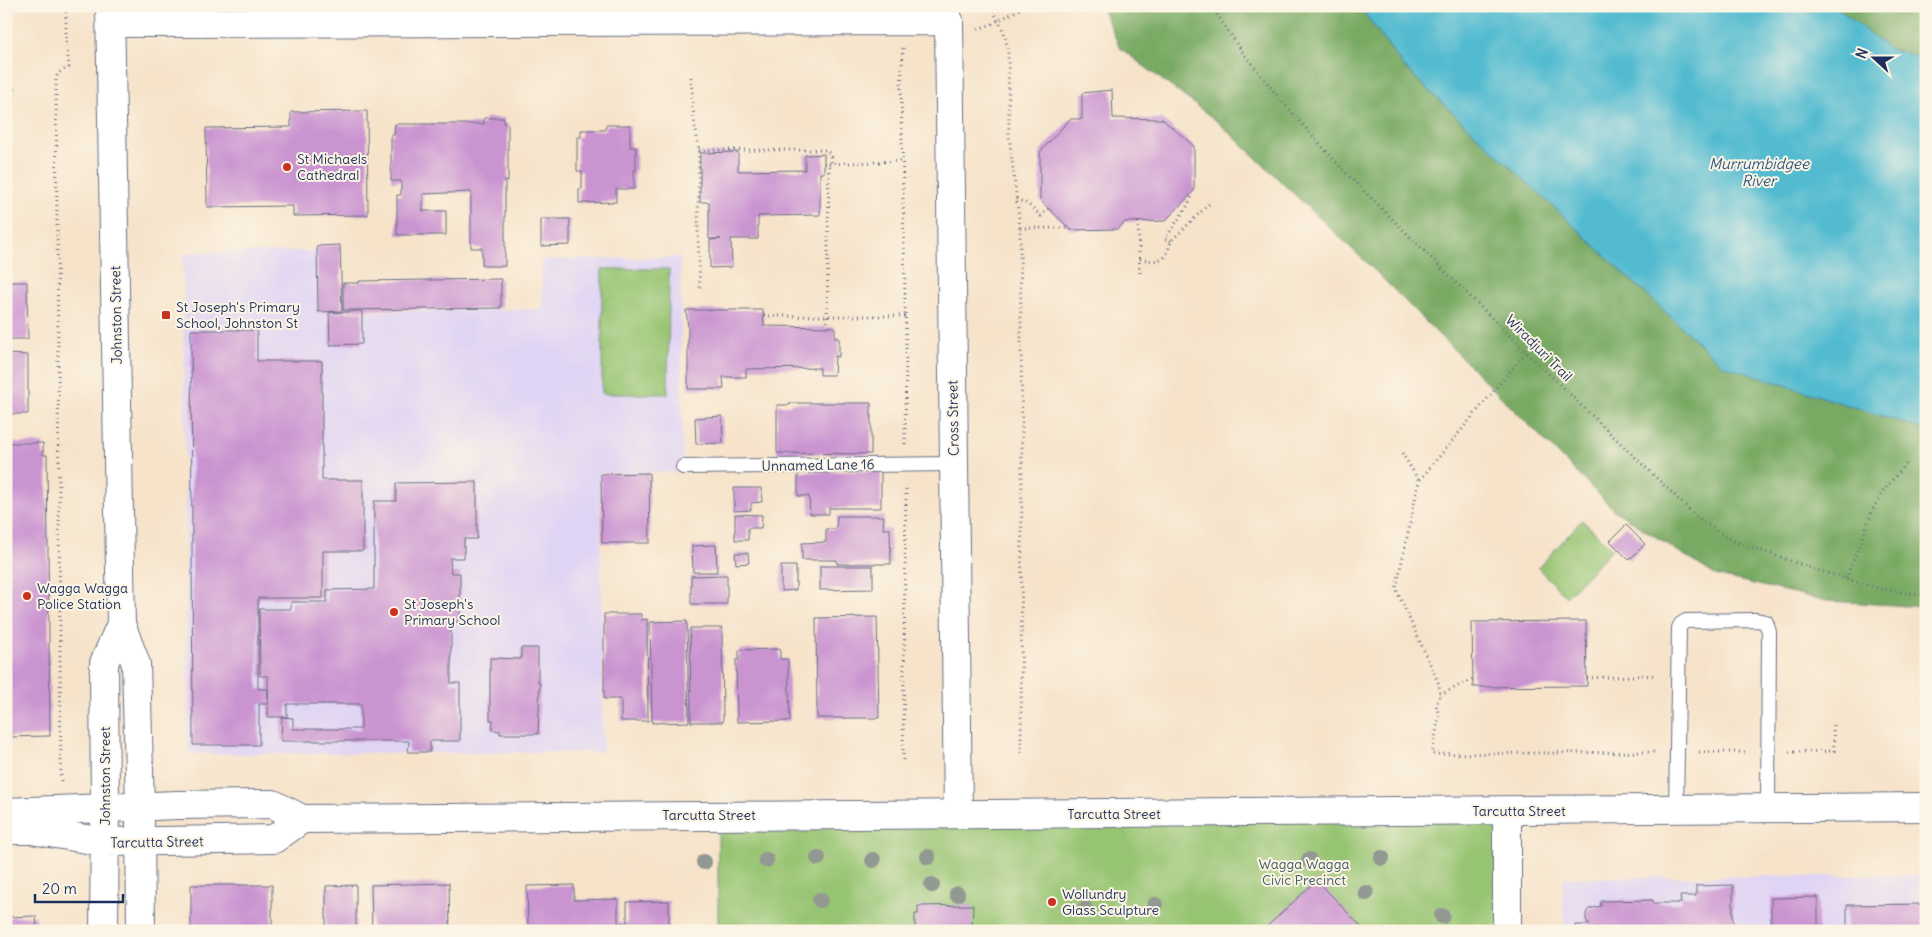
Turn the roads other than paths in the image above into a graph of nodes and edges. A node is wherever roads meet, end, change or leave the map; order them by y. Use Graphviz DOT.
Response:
graph roads {
  1 [pos="111,14"];
  2 [pos="587,14"];
  3 [pos="954,464"];
  4 [pos="683,467"];
  5 [pos="121,624"];
  6 [pos="140,807"];
  7 [pos="1926,807"];
  8 [pos="105,808"];
  9 [pos="1768,809"];
  10 [pos="1676,810"];
  11 [pos="1507,811"];
  12 [pos="6,812"];
  13 [pos="958,814"];
  14 [pos="302,819"];
  15 [pos="6,830"];
  16 [pos="105,842"];
  17 [pos="140,842"];
  18 [pos="104,931"];
  19 [pos="141,931"];
  20 [pos="1507,931"];
  1 -- 2 [label="street"];
  1 -- 5 [label="street, Johnston Street"];
  2 -- 3 [label="street, Cross Street"];
  3 -- 4 [label="lane, Unnamed Lane 16"];
  3 -- 13 [label="street, Cross Street"];
  5 -- 6 [label="street, Johnston Street"];
  5 -- 8 [label="street, Johnston Street"];
  6 -- 8 [label="street, Tarcutta Street"];
  6 -- 14 [label="street, Tarcutta Street"];
  6 -- 17 [label="street, Johnston Street"];
  7 -- 9 [label="street, Tarcutta Street"];
  8 -- 12 [label="street, Tarcutta Street"];
  8 -- 16 [label="street, Johnston Street"];
  9 -- 10 [label="street, Tarcutta Street"];
  9 -- 10 [label="lane"];
  10 -- 11 [label="street, Tarcutta Street"];
  11 -- 13 [label="street, Tarcutta Street"];
  11 -- 20 [label="street"];
  13 -- 14 [label="street, Tarcutta Street"];
  14 -- 17 [label="street, Tarcutta Street"];
  15 -- 16 [label="street, Tarcutta Street"];
  16 -- 17 [label="street, Tarcutta Street"];
  16 -- 18 [label="street, Johnston Street"];
  17 -- 19 [label="street, Johnston Street"];
}
